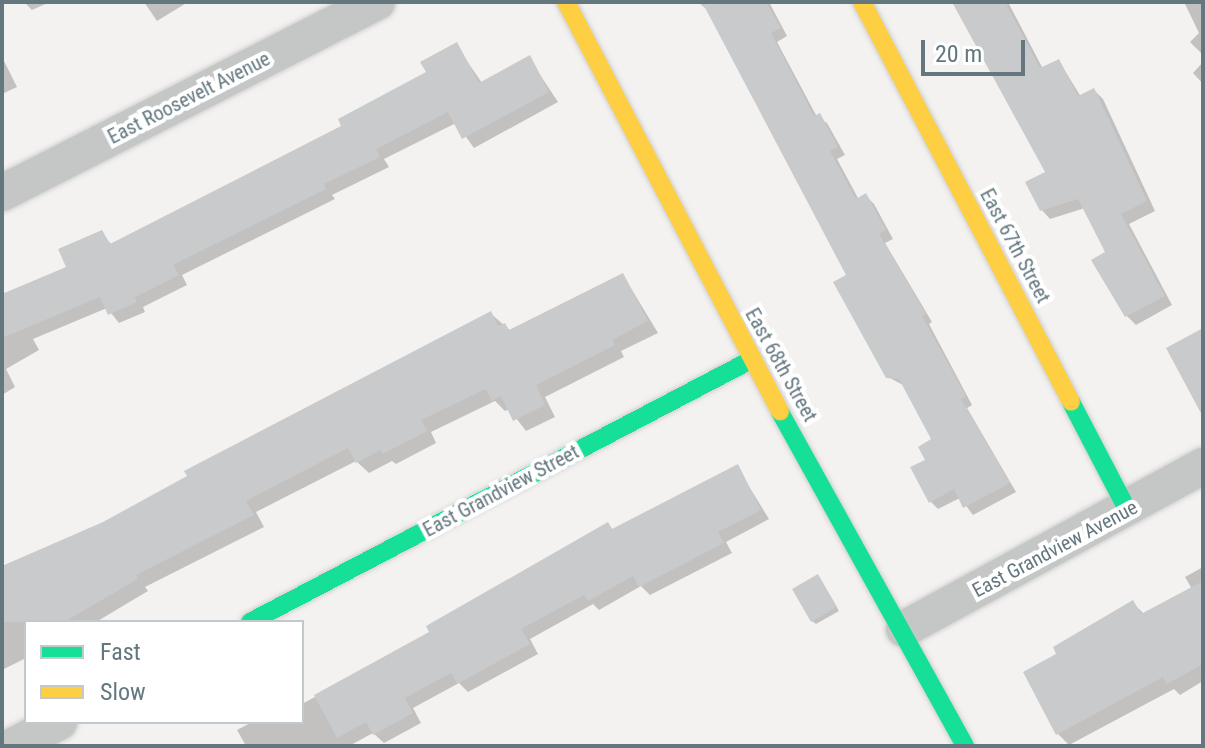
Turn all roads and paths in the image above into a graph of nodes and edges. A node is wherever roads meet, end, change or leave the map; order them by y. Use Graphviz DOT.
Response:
graph roads {
  1 [pos="377,2"];
  2 [pos="566,2"];
  3 [pos="862,2"];
  4 [pos="2,193"];
  5 [pos="751,360"];
  6 [pos="1203,466"];
  7 [pos="1128,511"];
  8 [pos="254,620"];
  9 [pos="904,629"];
  10 [pos="55,724"];
  11 [pos="13,746"];
  12 [pos="965,746"];
  1 -- 4 [label="street, East Roosevelt Avenue"];
  2 -- 5 [label="street, East 68th Street"];
  3 -- 7 [label="street, East 67th Street"];
  5 -- 8 [label="street, East Grandview Street"];
  5 -- 9 [label="street, East 68th Street"];
  6 -- 7 [label="street, East Grandview Avenue"];
  7 -- 9 [label="street, East Grandview Avenue"];
  9 -- 12 [label="street, East 68th Street"];
  10 -- 11 [label="street"];
}
